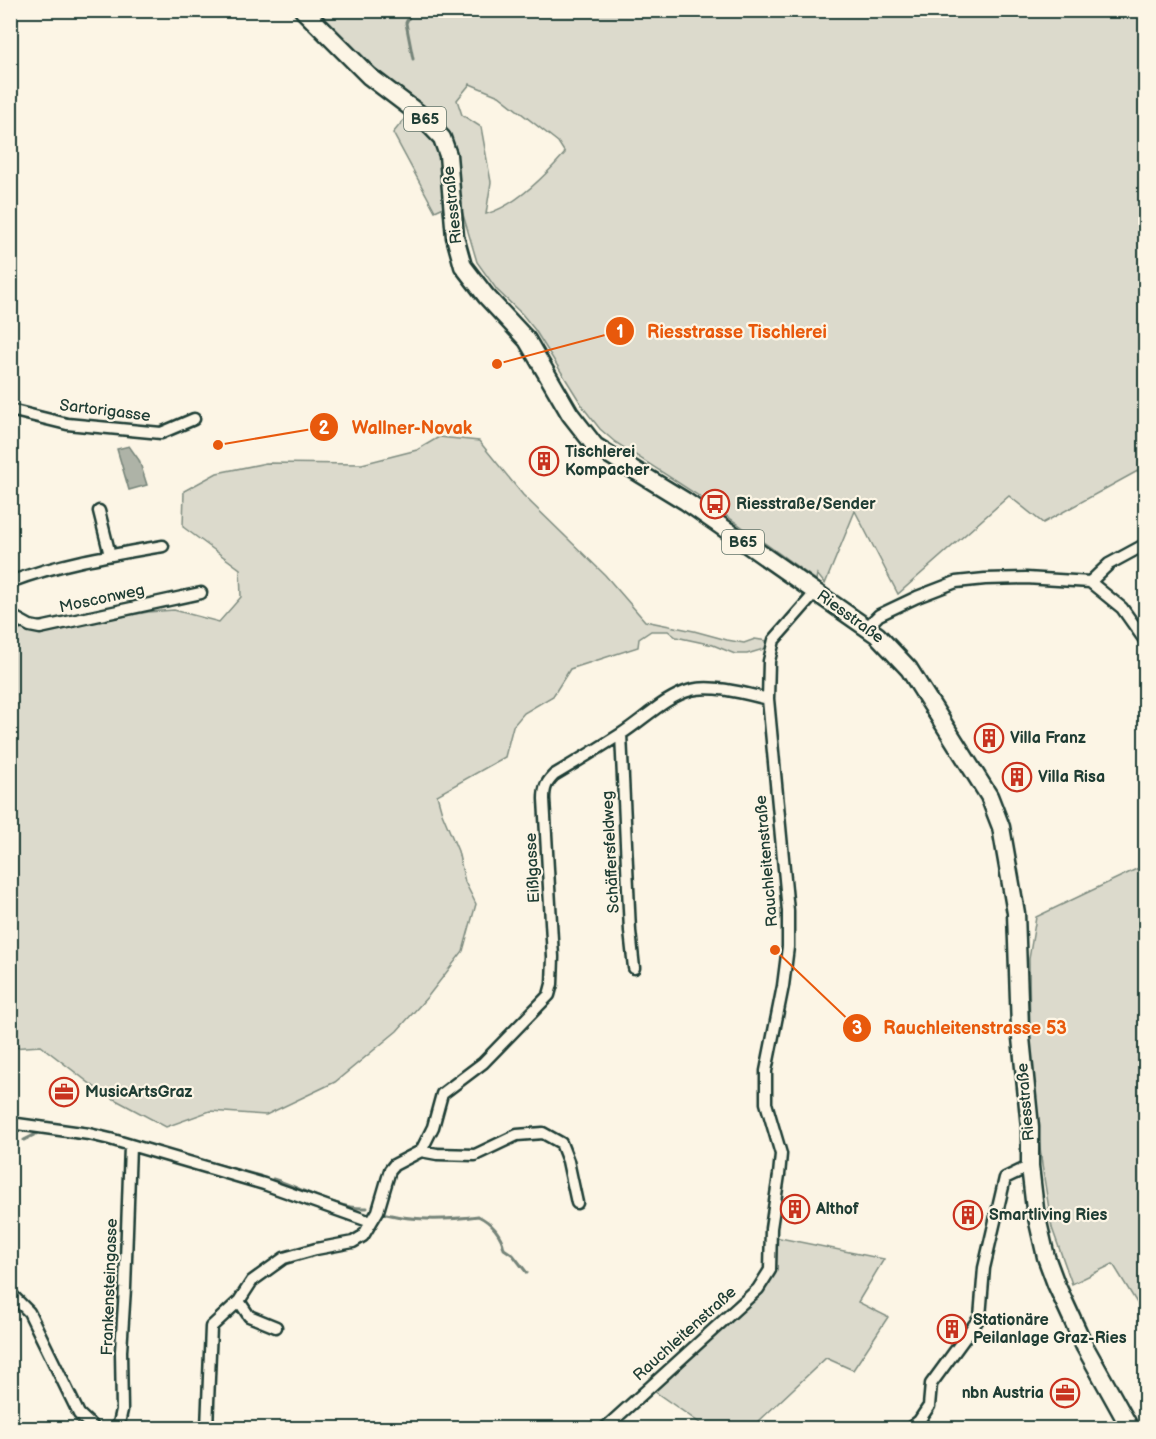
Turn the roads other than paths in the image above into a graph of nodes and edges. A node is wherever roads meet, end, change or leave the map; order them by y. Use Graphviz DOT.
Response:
graph roads {
  1 [pos="303,10"];
  2 [pos="10,410"];
  3 [pos="194,419"];
  4 [pos="99,511"];
  5 [pos="1146,544"];
  6 [pos="163,546"];
  7 [pos="110,555"];
  8 [pos="10,582"];
  9 [pos="1090,582"];
  10 [pos="816,592"];
  11 [pos="201,593"];
  12 [pos="10,615"];
  13 [pos="867,627"];
  14 [pos="1146,642"];
  15 [pos="768,699"];
  16 [pos="621,734"];
  17 [pos="634,968"];
  18 [pos="10,1123"];
  19 [pos="130,1146"];
  20 [pos="422,1151"];
  21 [pos="1030,1166"];
  22 [pos="577,1203"];
  23 [pos="371,1222"];
  24 [pos="10,1293"];
  25 [pos="239,1301"];
  26 [pos="276,1327"];
  27 [pos="94,1428"];
  28 [pos="118,1428"];
  29 [pos="207,1428"];
  30 [pos="605,1428"];
  31 [pos="909,1428"];
  32 [pos="1130,1428"];
  1 -- 10 [label="main road, Riesstraße / B65"];
  2 -- 3 [label="street, Sartorigasse"];
  4 -- 7 [label="street"];
  5 -- 9 [label="street"];
  6 -- 7 [label="street"];
  7 -- 8 [label="street"];
  9 -- 13 [label="street"];
  9 -- 14 [label="street"];
  10 -- 13 [label="main road, Riesstraße / B65"];
  10 -- 15 [label="street, Rauchleitenstraße"];
  11 -- 12 [label="street, Mosconweg"];
  13 -- 21 [label="main road, Riesstraße / B65"];
  15 -- 16 [label="street, Eißlgasse"];
  15 -- 30 [label="street, Rauchleitenstraße"];
  16 -- 17 [label="street, Schäffersfeldweg"];
  16 -- 20 [label="street, Eißlgasse"];
  18 -- 19 [label="street"];
  19 -- 23 [label="street"];
  19 -- 28 [label="street, Frankensteingasse"];
  20 -- 22 [label="street"];
  20 -- 23 [label="street"];
  21 -- 31 [label="street"];
  21 -- 32 [label="main road, Riesstraße / B65"];
  23 -- 25 [label="street"];
  24 -- 27 [label="street"];
  25 -- 26 [label="street"];
  25 -- 29 [label="street"];
}
